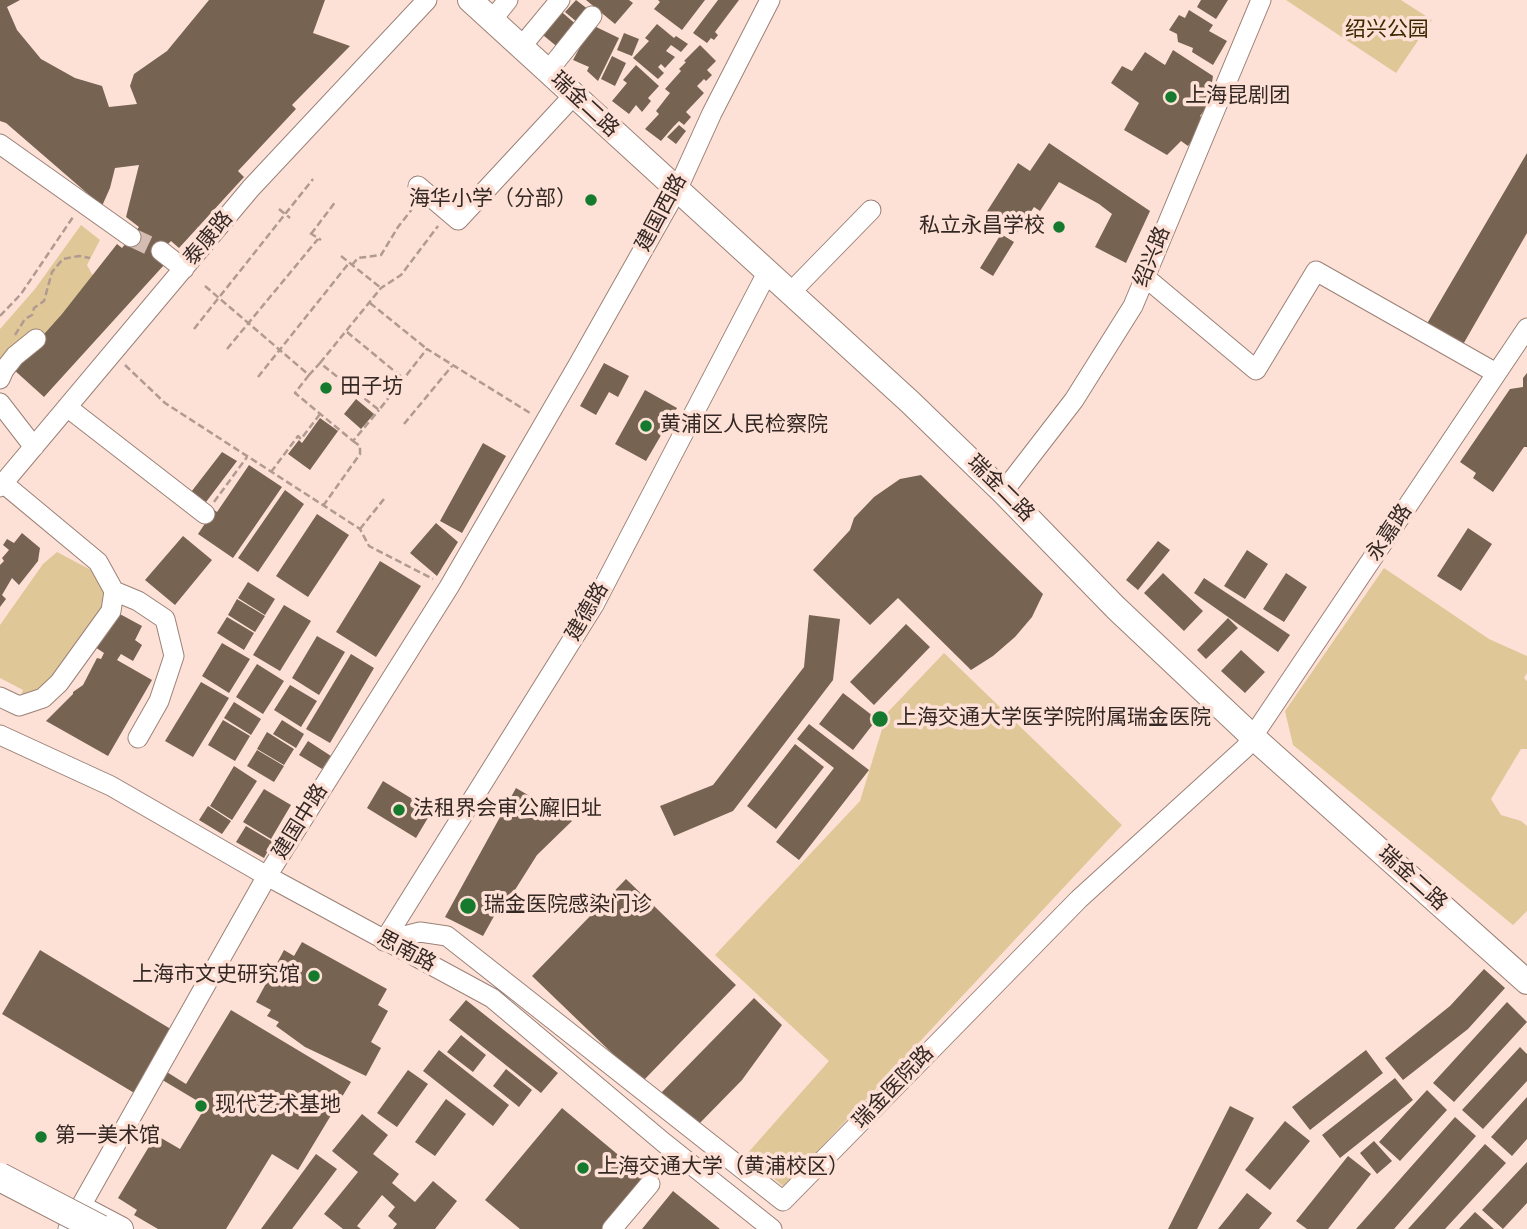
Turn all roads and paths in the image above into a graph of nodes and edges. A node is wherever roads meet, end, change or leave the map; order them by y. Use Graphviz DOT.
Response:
graph roads {
  1 [pos="427,0"];
  2 [pos="470,0"];
  3 [pos="508,0"];
  4 [pos="560,0"];
  5 [pos="770,0"];
  6 [pos="1261,0"];
  7 [pos="592,16"];
  8 [pos="492,20"];
  9 [pos="521,47"];
  10 [pos="548,71"];
  11 [pos="574,95"];
  12 [pos="0,144"];
  13 [pos="313,179"];
  14 [pos="678,188"];
  15 [pos="422,189"];
  16 [pos="336,201"];
  17 [pos="279,209"];
  18 [pos="871,210"];
  19 [pos="449,212"];
  20 [pos="285,214"];
  21 [pos="290,218"];
  22 [pos="66,226"];
  23 [pos="131,237"];
  24 [pos="160,251"];
  25 [pos="341,256"];
  26 [pos="90,258"];
  27 [pos="350,264"];
  28 [pos="184,269"];
  29 [pos="768,271"];
  30 [pos="1145,277"];
  31 [pos="205,286"];
  32 [pos="381,288"];
  33 [pos="791,292"];
  34 [pos="218,298"];
  35 [pos="370,302"];
  36 [pos="0,316"];
  37 [pos="249,323"];
  38 [pos="1527,328"];
  39 [pos="194,329"];
  40 [pos="346,331"];
  41 [pos="14,339"];
  42 [pos="36,339"];
  43 [pos="227,349"];
  44 [pos="427,349"];
  45 [pos="280,350"];
  46 [pos="112,354"];
  47 [pos="320,363"];
  48 [pos="452,366"];
  49 [pos="1496,373"];
  50 [pos="310,375"];
  51 [pos="258,377"];
  52 [pos="0,379"];
  53 [pos="404,379"];
  54 [pos="0,403"];
  55 [pos="67,407"];
  56 [pos="379,410"];
  57 [pos="320,414"];
  58 [pos="545,422"];
  59 [pos="404,424"];
  60 [pos="354,441"];
  61 [pos="34,447"];
  62 [pos="247,457"];
  63 [pos="271,472"];
  64 [pos="1,485"];
  65 [pos="1003,492"];
  66 [pos="384,499"];
  67 [pos="323,506"];
  68 [pos="205,514"];
  69 [pos="360,529"];
  70 [pos="449,587"];
  71 [pos="114,592"];
  72 [pos="2,703"];
  73 [pos="0,736"];
  74 [pos="138,738"];
  75 [pos="1249,743"];
  76 [pos="267,876"];
  77 [pos="384,941"];
  78 [pos="1527,982"];
  79 [pos="0,1163"];
  80 [pos="0,1177"];
  81 [pos="650,1184"];
  82 [pos="0,1187"];
  83 [pos="0,1193"];
  84 [pos="73,1224"];
  85 [pos="100,1229"];
  86 [pos="121,1229"];
  87 [pos="612,1229"];
  88 [pos="772,1229"];
  1 -- 28 [label="street, 泰康路"];
  2 -- 8 [label="main road, 瑞金二路"];
  3 -- 8 [label="street"];
  4 -- 9 [label="street"];
  5 -- 14 [label="street, 建国西路"];
  6 -- 30 [label="street, 绍兴路"];
  7 -- 10 [label="street"];
  8 -- 9 [label="main road, 瑞金二路"];
  9 -- 10 [label="main road, 瑞金二路"];
  10 -- 11 [label="main road, 瑞金二路"];
  11 -- 14 [label="main road, 瑞金二路"];
  11 -- 19 [label="street"];
  12 -- 23 [label="street"];
  13 -- 20 [label="path"];
  14 -- 29 [label="main road, 瑞金二路"];
  14 -- 58 [label="street, 建国西路"];
  15 -- 19 [label="street"];
  15 -- 27 [label="path"];
  16 -- 37 [label="path"];
  17 -- 20 [label="path"];
  18 -- 33 [label="street"];
  19 -- 32 [label="path"];
  20 -- 21 [label="path"];
  20 -- 34 [label="path"];
  22 -- 36 [label="path"];
  24 -- 28 [label="street"];
  25 -- 27 [label="path"];
  26 -- 41 [label="path"];
  27 -- 32 [label="path"];
  27 -- 45 [label="path"];
  28 -- 46 [label="street, 泰康路"];
  29 -- 33 [label="main road, 瑞金二路"];
  29 -- 77 [label="street, 建德路"];
  30 -- 49 [label="street"];
  30 -- 65 [label="street, 绍兴路"];
  31 -- 34 [label="path"];
  32 -- 35 [label="path"];
  33 -- 65 [label="main road, 瑞金二路"];
  34 -- 37 [label="path"];
  34 -- 39 [label="path"];
  35 -- 40 [label="path"];
  35 -- 44 [label="path"];
  37 -- 43 [label="path"];
  37 -- 45 [label="path"];
  38 -- 49 [label="street, 永嘉路"];
  40 -- 47 [label="path"];
  40 -- 53 [label="path"];
  42 -- 52 [label="street"];
  44 -- 48 [label="path"];
  44 -- 53 [label="path"];
  45 -- 50 [label="path"];
  45 -- 51 [label="path"];
  46 -- 55 [label="street, 泰康路"];
  46 -- 62 [label="path"];
  47 -- 50 [label="path"];
  47 -- 56 [label="path"];
  48 -- 58 [label="path"];
  48 -- 59 [label="path"];
  49 -- 75 [label="street, 永嘉路"];
  50 -- 57 [label="path"];
  53 -- 56 [label="path"];
  54 -- 61 [label="street"];
  55 -- 61 [label="street, 泰康路"];
  55 -- 68 [label="street"];
  56 -- 60 [label="path"];
  57 -- 60 [label="path"];
  57 -- 63 [label="path"];
  58 -- 70 [label="street, 建国中路"];
  60 -- 67 [label="path"];
  61 -- 64 [label="street, 泰康路"];
  62 -- 63 [label="path"];
  62 -- 68 [label="path"];
  63 -- 67 [label="path"];
  64 -- 71 [label="street"];
  65 -- 75 [label="main road, 瑞金二路"];
  66 -- 69 [label="path"];
  67 -- 69 [label="path"];
  69 -- 70 [label="path"];
  70 -- 76 [label="street, 建国中路"];
  71 -- 72 [label="street"];
  71 -- 74 [label="street"];
  73 -- 76 [label="street, 思南路"];
  75 -- 77 [label="street, 瑞金医院路"];
  75 -- 78 [label="main road, 瑞金二路"];
  76 -- 77 [label="street, 思南路"];
  76 -- 84 [label="street, 建国中路"];
  77 -- 88 [label="street, 思南路"];
  79 -- 84 [label="main road"];
  80 -- 85 [label="highway, bridge"];
  81 -- 87 [label="street"];
  82 -- 84 [label="main road"];
  83 -- 84 [label="highway"];
  84 -- 86 [label="main road"];
}
